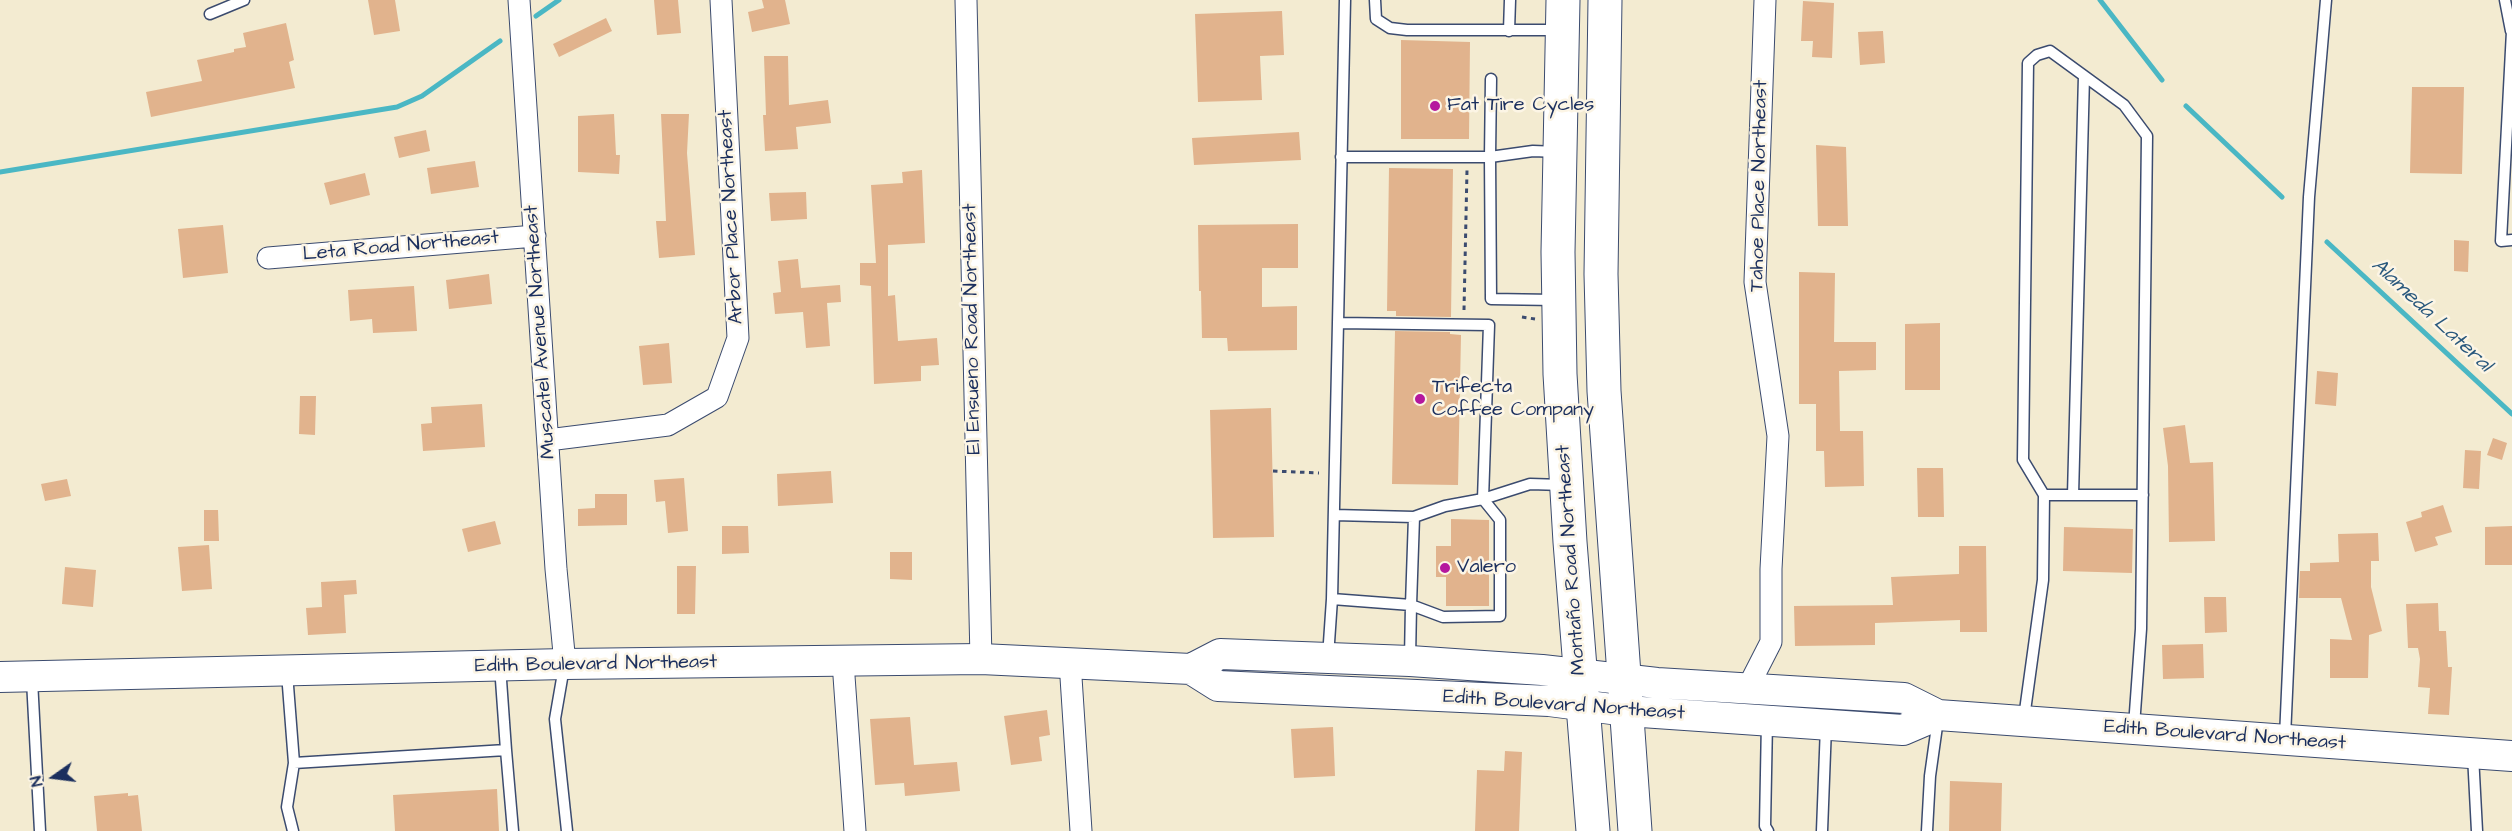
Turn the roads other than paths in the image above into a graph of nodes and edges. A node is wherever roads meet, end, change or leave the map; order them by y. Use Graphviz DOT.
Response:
graph roads {
  1 [pos="244,0"];
  2 [pos="519,0"];
  3 [pos="721,0"];
  4 [pos="966,0"];
  5 [pos="1345,0"];
  6 [pos="1375,0"];
  7 [pos="1510,0"];
  8 [pos="1605,0"];
  9 [pos="1765,0"];
  10 [pos="2326,0"];
  11 [pos="2505,0"];
  12 [pos="210,15"];
  13 [pos="1562,15"];
  14 [pos="1509,31"];
  15 [pos="2511,31"];
  16 [pos="2084,76"];
  17 [pos="1491,79"];
  18 [pos="1560,153"];
  19 [pos="1341,157"];
  20 [pos="1490,157"];
  21 [pos="535,236"];
  22 [pos="2512,240"];
  23 [pos="268,258"];
  24 [pos="1547,310"];
  25 [pos="1338,323"];
  26 [pos="548,440"];
  27 [pos="1566,485"];
  28 [pos="2044,495"];
  29 [pos="2073,495"];
  30 [pos="2143,495"];
  31 [pos="1483,499"];
  32 [pos="1334,515"];
  33 [pos="1414,516"];
  34 [pos="1332,599"];
  35 [pos="1411,605"];
  36 [pos="1328,657"];
  37 [pos="981,659"];
  38 [pos="1410,661"];
  39 [pos="843,662"];
  40 [pos="1070,662"];
  41 [pos="565,664"];
  42 [pos="500,666"];
  43 [pos="1191,669"];
  44 [pos="287,670"];
  45 [pos="32,676"];
  46 [pos="0,677"];
  47 [pos="1747,688"];
  48 [pos="1582,691"];
  49 [pos="1626,696"];
  50 [pos="1938,715"];
  51 [pos="1767,719"];
  52 [pos="2024,722"];
  53 [pos="1826,724"];
  54 [pos="2134,730"];
  55 [pos="2285,741"];
  56 [pos="506,750"];
  57 [pos="2473,754"];
  58 [pos="2512,756"];
  59 [pos="294,763"];
  60 [pos="40,831"];
  61 [pos="293,831"];
  62 [pos="513,831"];
  63 [pos="567,831"];
  64 [pos="855,831"];
  65 [pos="1081,831"];
  66 [pos="1593,831"];
  67 [pos="1635,831"];
  68 [pos="1768,831"];
  69 [pos="1822,831"];
  70 [pos="1927,831"];
  71 [pos="2476,831"];
  1 -- 12 [label="lane"];
  2 -- 21 [label="street, Muscatel Avenue Northeast"];
  3 -- 26 [label="street, Arbor Place Northeast"];
  4 -- 37 [label="street, El Ensueno Road Northeast"];
  5 -- 19 [label="lane"];
  6 -- 14 [label="lane"];
  7 -- 14 [label="lane"];
  8 -- 49 [label="main road"];
  9 -- 47 [label="street, Tahoe Place Northeast"];
  10 -- 55 [label="lane"];
  11 -- 15 [label="lane"];
  13 -- 14 [label="lane"];
  13 -- 18 [label="main road, Montaño Road Northeast"];
  15 -- 22 [label="lane"];
  16 -- 28 [label="lane"];
  16 -- 29 [label="lane"];
  16 -- 30 [label="lane"];
  17 -- 20 [label="lane"];
  18 -- 20 [label="lane"];
  18 -- 24 [label="main road, Montaño Road Northeast"];
  19 -- 20 [label="lane"];
  19 -- 25 [label="lane"];
  20 -- 24 [label="lane"];
  21 -- 23 [label="street, Leta Road Northeast"];
  21 -- 26 [label="street, Muscatel Avenue Northeast"];
  24 -- 27 [label="main road, Montaño Road Northeast"];
  25 -- 31 [label="lane"];
  25 -- 32 [label="lane"];
  26 -- 41 [label="street, Muscatel Avenue Northeast"];
  27 -- 31 [label="lane"];
  27 -- 48 [label="main road, Montaño Road Northeast"];
  28 -- 29 [label="lane"];
  28 -- 52 [label="lane"];
  29 -- 30 [label="lane"];
  30 -- 54 [label="lane"];
  31 -- 33 [label="lane"];
  31 -- 35 [label="lane"];
  32 -- 33 [label="lane"];
  32 -- 34 [label="lane"];
  33 -- 35 [label="lane"];
  34 -- 35 [label="lane"];
  34 -- 36 [label="lane"];
  35 -- 38 [label="lane"];
  36 -- 38 [label="street, Edith Boulevard Northeast"];
  36 -- 43 [label="street, Edith Boulevard Northeast"];
  37 -- 39 [label="street, Edith Boulevard Northeast"];
  37 -- 40 [label="street, Edith Boulevard Northeast"];
  38 -- 48 [label="street, Edith Boulevard Northeast"];
  39 -- 41 [label="street, Edith Boulevard Northeast"];
  39 -- 64 [label="street"];
  40 -- 43 [label="street, Edith Boulevard Northeast"];
  40 -- 65 [label="street"];
  41 -- 42 [label="street, Edith Boulevard Northeast"];
  41 -- 63 [label="lane"];
  42 -- 44 [label="street, Edith Boulevard Northeast"];
  42 -- 56 [label="lane"];
  43 -- 48 [label="street, Edith Boulevard Northeast"];
  44 -- 45 [label="street, Edith Boulevard Northeast"];
  44 -- 59 [label="lane"];
  45 -- 46 [label="street, Edith Boulevard Northeast"];
  45 -- 60 [label="lane"];
  47 -- 49 [label="street, Edith Boulevard Northeast"];
  47 -- 50 [label="street, Edith Boulevard Northeast"];
  48 -- 49 [label="street, Edith Boulevard Northeast"];
  48 -- 66 [label="main road, Montaño Road Northeast"];
  49 -- 51 [label="street, Edith Boulevard Northeast"];
  49 -- 67 [label="main road"];
  50 -- 52 [label="street, Edith Boulevard Northeast"];
  50 -- 53 [label="street, Edith Boulevard Northeast"];
  50 -- 70 [label="lane"];
  51 -- 53 [label="street, Edith Boulevard Northeast"];
  51 -- 68 [label="lane"];
  52 -- 54 [label="street, Edith Boulevard Northeast"];
  53 -- 69 [label="lane"];
  54 -- 55 [label="street, Edith Boulevard Northeast"];
  55 -- 57 [label="street, Edith Boulevard Northeast"];
  56 -- 59 [label="lane"];
  56 -- 62 [label="lane"];
  57 -- 58 [label="street, Edith Boulevard Northeast"];
  57 -- 71 [label="lane"];
  59 -- 61 [label="lane"];
}
